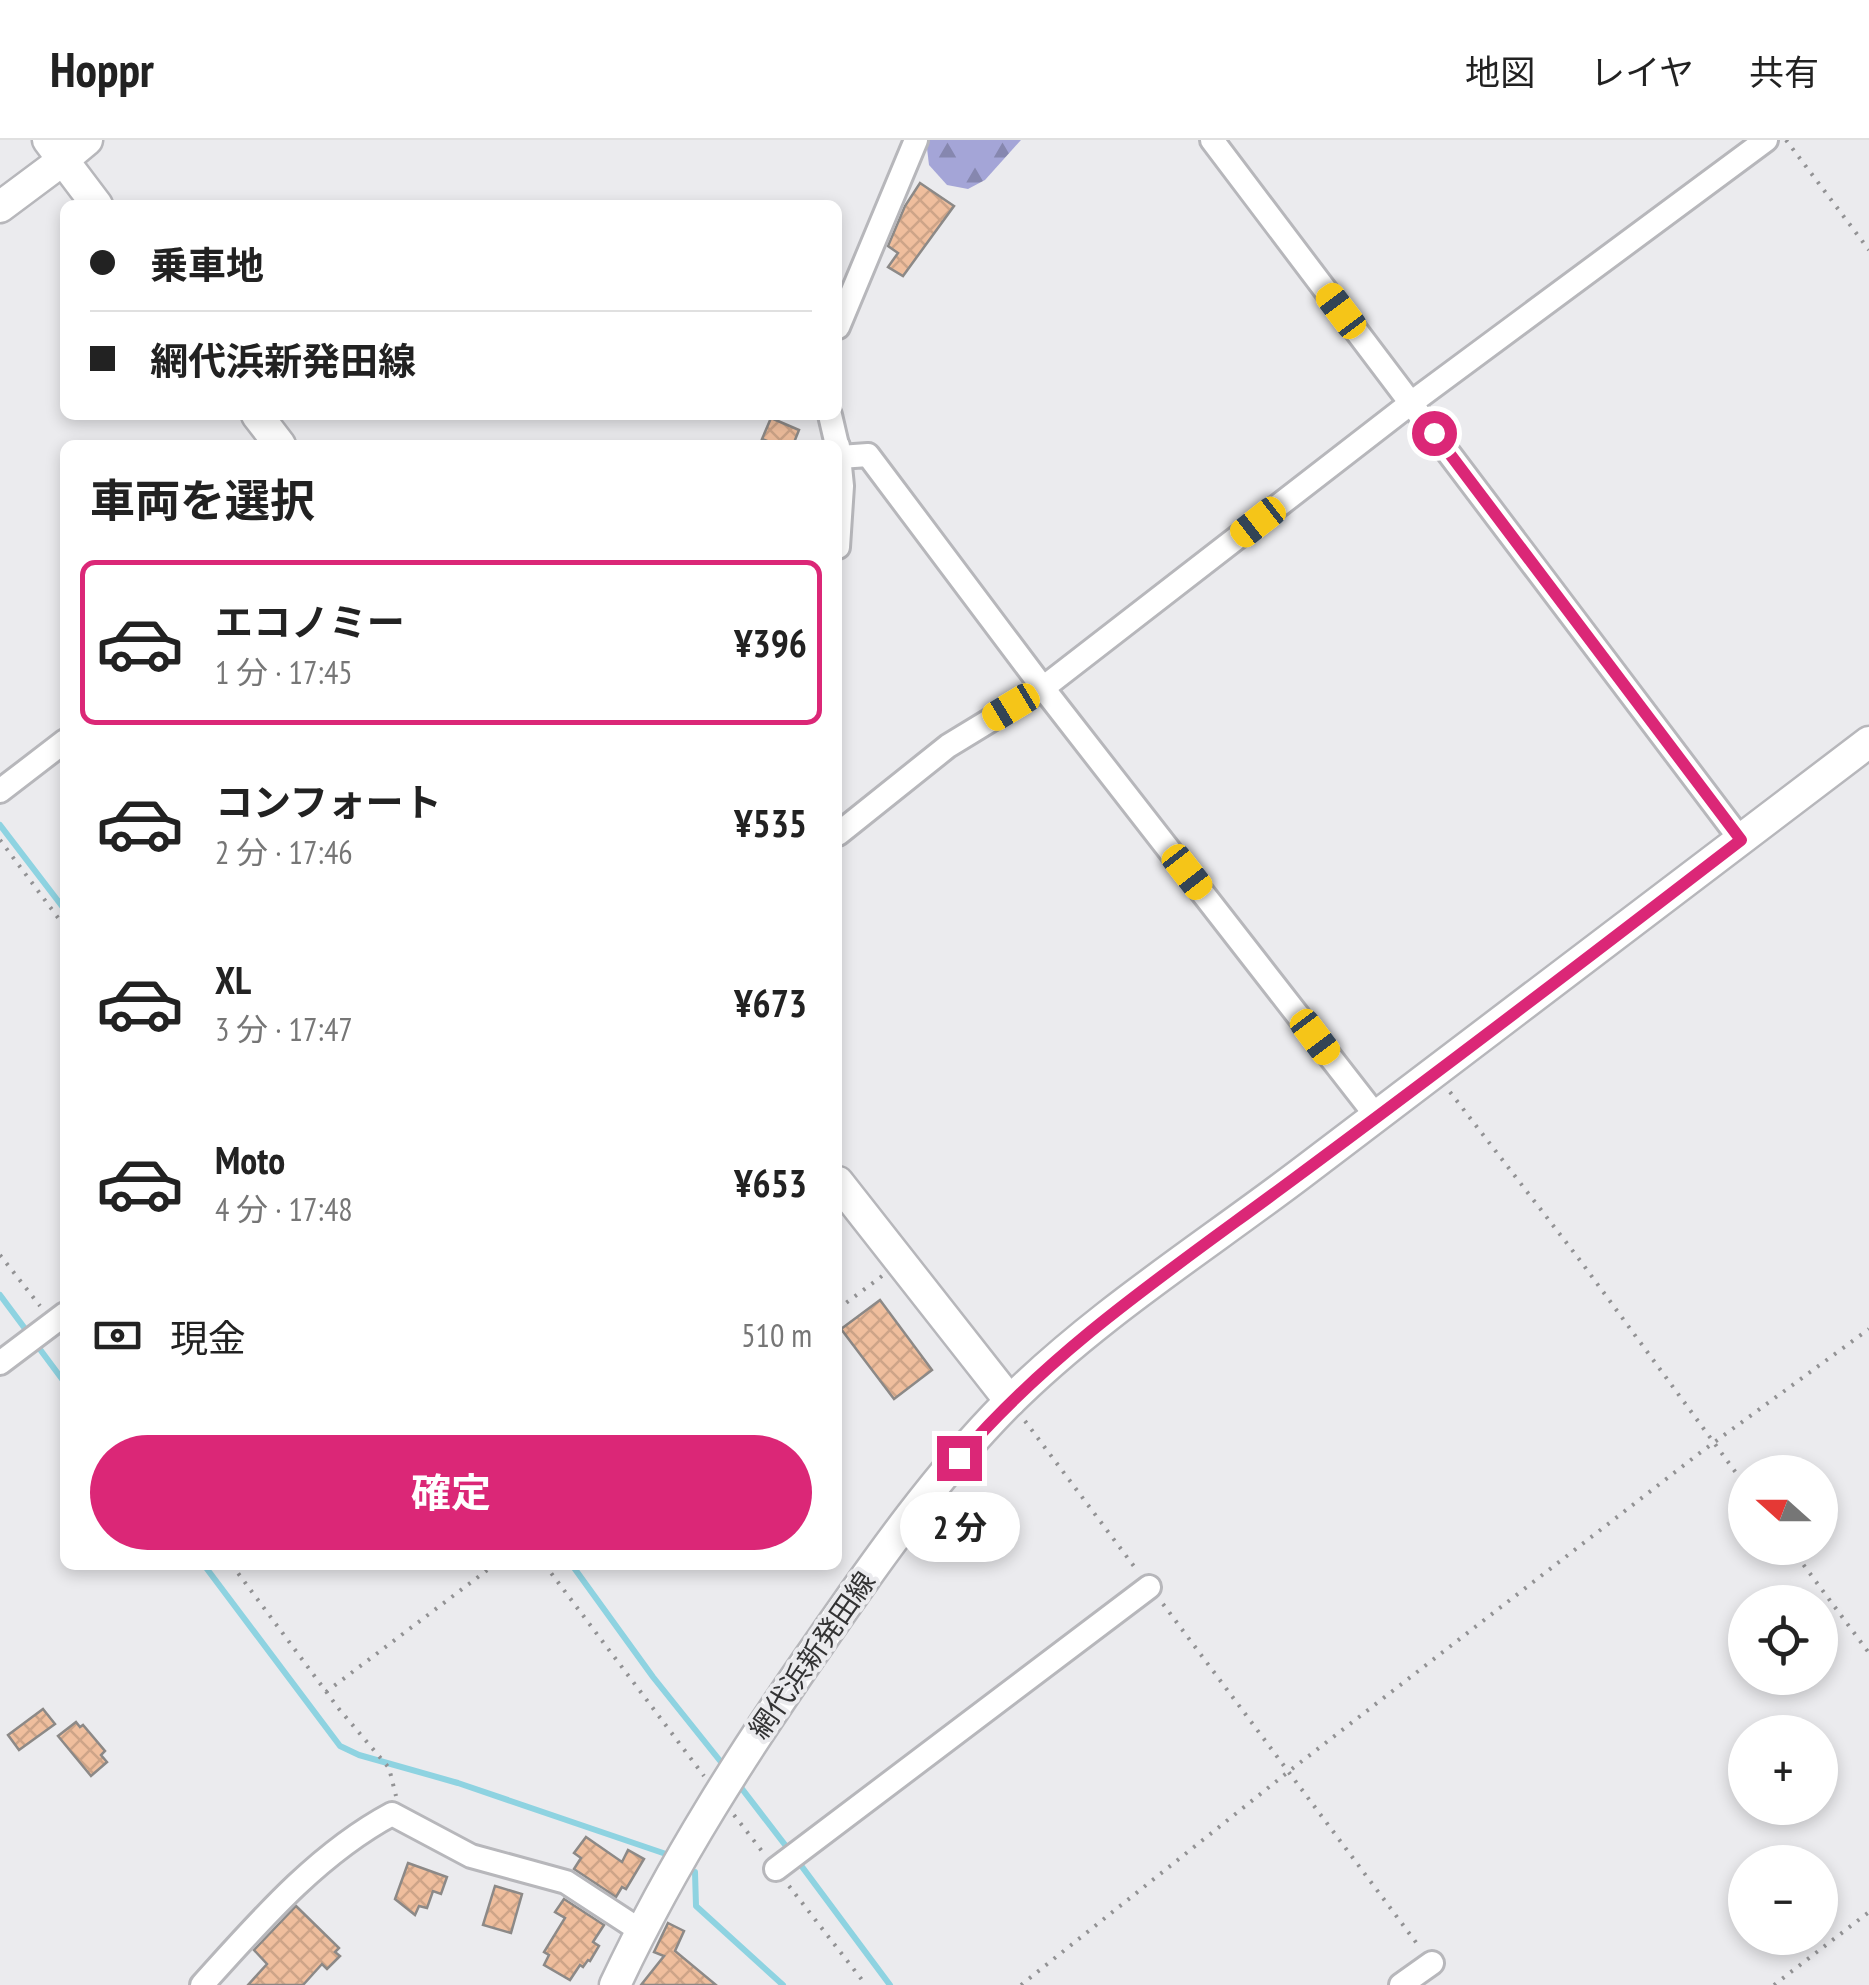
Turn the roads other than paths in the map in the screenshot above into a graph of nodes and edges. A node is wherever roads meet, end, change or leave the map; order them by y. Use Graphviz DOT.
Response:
graph roads {
  1 [pos="87,140"];
  2 [pos="916,140"];
  3 [pos="1212,140"];
  4 [pos="1766,140"];
  5 [pos="56,150"];
  6 [pos="93,200"];
  7 [pos="0,208"];
  8 [pos="842,317"];
  9 [pos="1411,403"];
  10 [pos="842,450"];
  11 [pos="1043,688"];
  12 [pos="1869,742"];
  13 [pos="60,744"];
  14 [pos="0,790"];
  15 [pos="842,831"];
  16 [pos="1741,840"];
  17 [pos="1376,1116"];
  18 [pos="842,1187"];
  19 [pos="59,1318"];
  20 [pos="0,1363"];
  21 [pos="1010,1402"];
  22 [pos="1149,1586"];
  23 [pos="776,1869"];
  24 [pos="640,1930"];
  25 [pos="1432,1963"];
  26 [pos="202,1985"];
  27 [pos="616,1985"];
  28 [pos="1401,1985"];
  1 -- 5 [label="main road"];
  2 -- 8 [label="street"];
  3 -- 9 [label="street"];
  4 -- 9 [label="street"];
  5 -- 6 [label="main road"];
  5 -- 7 [label="main road"];
  9 -- 11 [label="street"];
  9 -- 16 [label="street"];
  10 -- 11 [label="street"];
  11 -- 15 [label="street"];
  11 -- 17 [label="street"];
  12 -- 16 [label="main road, 網代浜新発田線"];
  13 -- 14 [label="street"];
  16 -- 17 [label="main road, 網代浜新発田線"];
  17 -- 21 [label="main road, 網代浜新発田線"];
  18 -- 21 [label="main road"];
  19 -- 20 [label="street"];
  21 -- 24 [label="main road, 網代浜新発田線"];
  22 -- 23 [label="street"];
  24 -- 26 [label="street"];
  24 -- 27 [label="main road, 網代浜新発田線"];
  25 -- 28 [label="street"];
}
